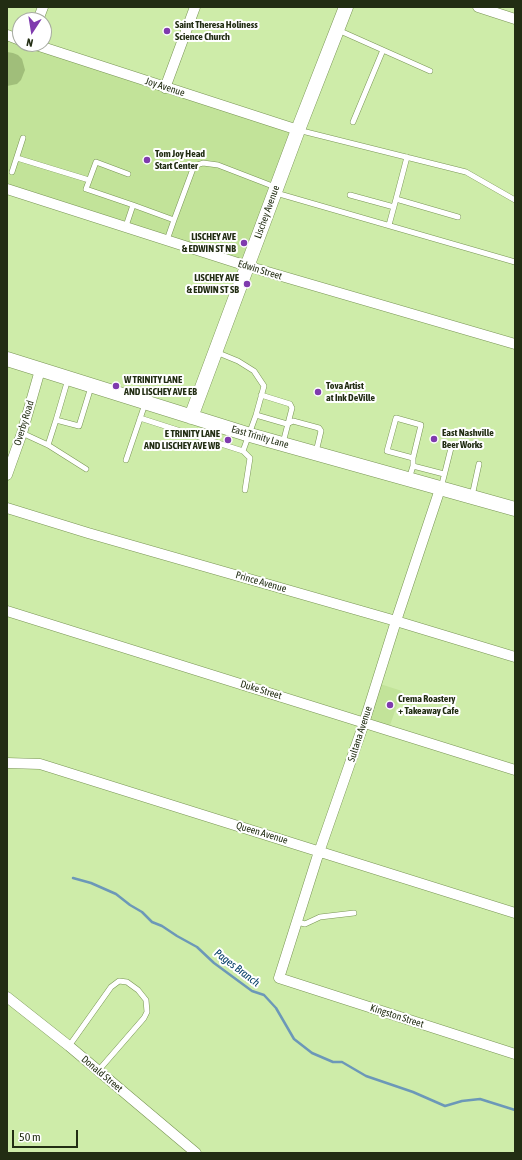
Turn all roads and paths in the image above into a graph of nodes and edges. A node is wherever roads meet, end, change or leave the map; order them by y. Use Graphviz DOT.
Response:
graph roads {
  1 [pos="195,7"];
  2 [pos="346,7"];
  3 [pos="478,7"];
  4 [pos="515,19"];
  5 [pos="337,30"];
  6 [pos="52,50"];
  7 [pos="382,50"];
  8 [pos="430,71"];
  9 [pos="165,88"];
  10 [pos="353,122"];
  11 [pos="298,130"];
  12 [pos="23,138"];
  13 [pos="407,157"];
  14 [pos="17,158"];
  15 [pos="12,172"];
  16 [pos="128,174"];
  17 [pos="89,180"];
  18 [pos="7,189"];
  19 [pos="276,190"];
  20 [pos="350,195"];
  21 [pos="396,199"];
  22 [pos="515,200"];
  23 [pos="133,205"];
  24 [pos="394,207"];
  25 [pos="458,217"];
  26 [pos="174,220"];
  27 [pos="389,225"];
  28 [pos="126,226"];
  29 [pos="167,240"];
  30 [pos="515,262"];
  31 [pos="247,266"];
  32 [pos="515,344"];
  33 [pos="216,352"];
  34 [pos="7,360"];
  35 [pos="40,370"];
  36 [pos="68,379"];
  37 [pos="91,386"];
  38 [pos="261,395"];
  39 [pos="145,403"];
  40 [pos="256,415"];
  41 [pos="191,417"];
  42 [pos="140,418"];
  43 [pos="56,420"];
  44 [pos="287,424"];
  45 [pos="22,433"];
  46 [pos="250,435"];
  47 [pos="48,444"];
  48 [pos="282,444"];
  49 [pos="451,448"];
  50 [pos="243,451"];
  51 [pos="316,453"];
  52 [pos="413,458"];
  53 [pos="126,460"];
  54 [pos="479,464"];
  55 [pos="413,466"];
  56 [pos="86,469"];
  57 [pos="444,474"];
  58 [pos="7,475"];
  59 [pos="409,480"];
  60 [pos="440,489"];
  61 [pos="245,490"];
  62 [pos="472,497"];
  63 [pos="7,508"];
  64 [pos="515,509"];
  65 [pos="7,611"];
  66 [pos="396,621"];
  67 [pos="515,657"];
  68 [pos="364,723"];
  69 [pos="7,763"];
  70 [pos="515,770"];
  71 [pos="320,852"];
  72 [pos="354,913"];
  73 [pos="515,913"];
  74 [pos="297,922"];
  75 [pos="279,978"];
  76 [pos="7,997"];
  77 [pos="69,1046"];
  78 [pos="515,1054"];
  79 [pos="98,1071"];
  80 [pos="196,1153"];
  1 -- 9 [label="street"];
  2 -- 5 [label="main road, Lischey Avenue"];
  3 -- 4 [label="street"];
  5 -- 7 [label="lane"];
  5 -- 11 [label="main road, Lischey Avenue"];
  6 -- 9 [label="street, Joy Avenue"];
  7 -- 8 [label="lane"];
  7 -- 10 [label="lane"];
  9 -- 11 [label="street, Joy Avenue"];
  11 -- 13 [label="lane"];
  11 -- 19 [label="main road, Lischey Avenue"];
  12 -- 14 [label="lane"];
  13 -- 21 [label="lane"];
  13 -- 22 [label="lane"];
  14 -- 15 [label="lane"];
  14 -- 17 [label="lane"];
  16 -- 17 [label="lane"];
  17 -- 23 [label="lane"];
  18 -- 28 [label="street, Edwin Street"];
  19 -- 26 [label="lane"];
  19 -- 27 [label="lane"];
  19 -- 31 [label="main road, Lischey Avenue"];
  20 -- 24 [label="lane"];
  21 -- 24 [label="lane"];
  21 -- 25 [label="lane"];
  23 -- 26 [label="lane"];
  23 -- 28 [label="lane"];
  24 -- 27 [label="lane"];
  26 -- 29 [label="lane"];
  27 -- 30 [label="lane"];
  28 -- 29 [label="street, Edwin Street"];
  29 -- 31 [label="street, Edwin Street"];
  31 -- 32 [label="street, Edwin Street"];
  31 -- 33 [label="main road, Lischey Avenue"];
  33 -- 38 [label="lane"];
  33 -- 41 [label="main road, Lischey Avenue"];
  34 -- 35 [label="main road, East Trinity Lane"];
  35 -- 36 [label="main road, East Trinity Lane"];
  35 -- 45 [label="street, Overby Road"];
  36 -- 37 [label="main road, East Trinity Lane"];
  36 -- 43 [label="lane"];
  37 -- 39 [label="main road, East Trinity Lane"];
  37 -- 43 [label="lane"];
  38 -- 40 [label="lane"];
  38 -- 44 [label="lane"];
  39 -- 41 [label="main road, East Trinity Lane"];
  39 -- 42 [label="lane"];
  40 -- 44 [label="lane"];
  40 -- 46 [label="lane"];
  41 -- 46 [label="main road, East Trinity Lane"];
  42 -- 50 [label="lane"];
  42 -- 53 [label="lane"];
  43 -- 47 [label="lane"];
  44 -- 48 [label="lane"];
  44 -- 51 [label="lane"];
  45 -- 47 [label="lane"];
  45 -- 58 [label="street, Overby Road"];
  46 -- 48 [label="main road, East Trinity Lane"];
  46 -- 50 [label="lane"];
  47 -- 56 [label="lane"];
  48 -- 51 [label="main road, East Trinity Lane"];
  49 -- 57 [label="lane"];
  50 -- 61 [label="lane"];
  51 -- 59 [label="main road, East Trinity Lane"];
  52 -- 52 [label="lane"];
  52 -- 55 [label="lane"];
  54 -- 62 [label="lane"];
  55 -- 57 [label="lane"];
  55 -- 59 [label="lane"];
  57 -- 60 [label="lane"];
  59 -- 60 [label="main road, East Trinity Lane"];
  60 -- 62 [label="main road, East Trinity Lane"];
  60 -- 66 [label="street, Sultana Avenue"];
  62 -- 64 [label="main road, East Trinity Lane"];
  63 -- 66 [label="street, Prince Avenue"];
  65 -- 68 [label="street, Duke Street"];
  66 -- 67 [label="street, Prince Avenue"];
  66 -- 68 [label="street, Sultana Avenue"];
  68 -- 70 [label="street, Duke Street"];
  68 -- 71 [label="street, Sultana Avenue"];
  69 -- 71 [label="street, Queen Avenue"];
  71 -- 73 [label="street, Queen Avenue"];
  71 -- 74 [label="street, Sultana Avenue"];
  72 -- 74 [label="lane"];
  74 -- 75 [label="street, Sultana Avenue"];
  75 -- 78 [label="street, Kingston Street"];
  76 -- 77 [label="street, Donald Street"];
  77 -- 79 [label="street, Donald Street"];
  77 -- 79 [label="lane"];
  79 -- 80 [label="street, Donald Street"];
}
